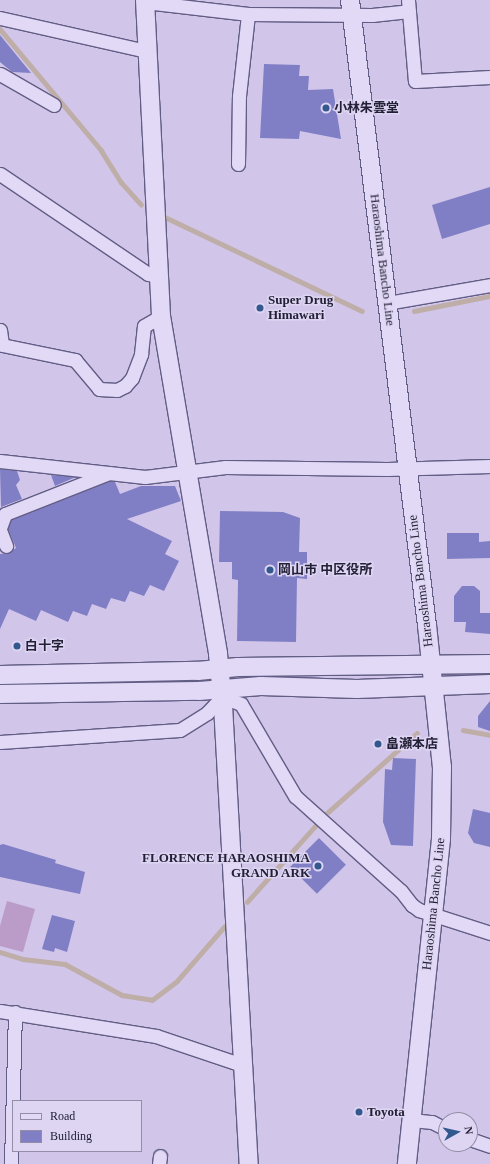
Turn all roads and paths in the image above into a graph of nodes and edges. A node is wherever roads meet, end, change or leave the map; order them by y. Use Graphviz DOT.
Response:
graph roads {
  1 [pos="145,1"];
  2 [pos="409,6"];
  3 [pos="350,7"];
  4 [pos="248,14"];
  5 [pos="0,18"];
  6 [pos="146,52"];
  7 [pos="0,74"];
  8 [pos="490,77"];
  9 [pos="54,105"];
  10 [pos="238,164"];
  11 [pos="0,174"];
  12 [pos="157,276"];
  13 [pos="490,285"];
  14 [pos="387,303"];
  15 [pos="161,316"];
  16 [pos="0,330"];
  17 [pos="0,461"];
  18 [pos="490,466"];
  19 [pos="407,468"];
  20 [pos="111,472"];
  21 [pos="187,474"];
  22 [pos="0,529"];
  23 [pos="6,546"];
  24 [pos="431,664"];
  25 [pos="490,664"];
  26 [pos="219,669"];
  27 [pos="0,675"];
  28 [pos="490,684"];
  29 [pos="433,686"];
  30 [pos="222,693"];
  31 [pos="0,694"];
  32 [pos="0,742"];
  33 [pos="433,914"];
  34 [pos="490,933"];
  35 [pos="0,1011"];
  36 [pos="15,1012"];
  37 [pos="245,1066"];
  38 [pos="13,1100"];
  39 [pos="412,1120"];
  40 [pos="438,1125"];
  41 [pos="12,1126"];
  42 [pos="478,1142"];
  43 [pos="490,1146"];
  44 [pos="11,1164"];
  45 [pos="249,1164"];
  46 [pos="407,1164"];
  1 -- 4 [label="street"];
  1 -- 6 [label="street"];
  2 -- 3 [label="street"];
  2 -- 8 [label="street"];
  3 -- 4 [label="street"];
  3 -- 14 [label="street, Haraoshima Bancho Line"];
  4 -- 10 [label="street"];
  5 -- 6 [label="street"];
  6 -- 12 [label="street"];
  7 -- 9 [label="street"];
  11 -- 12 [label="street"];
  12 -- 15 [label="street"];
  13 -- 14 [label="street"];
  14 -- 19 [label="street, Haraoshima Bancho Line"];
  15 -- 16 [label="street"];
  15 -- 21 [label="street"];
  17 -- 20 [label="street"];
  18 -- 19 [label="street"];
  19 -- 21 [label="street"];
  19 -- 24 [label="street, Haraoshima Bancho Line"];
  20 -- 21 [label="street"];
  20 -- 22 [label="street"];
  21 -- 26 [label="street"];
  22 -- 23 [label="street"];
  24 -- 25 [label="street"];
  24 -- 26 [label="street"];
  24 -- 29 [label="street, Haraoshima Bancho Line"];
  26 -- 27 [label="street"];
  26 -- 30 [label="street"];
  28 -- 29 [label="street"];
  29 -- 30 [label="street"];
  29 -- 33 [label="street, Haraoshima Bancho Line"];
  30 -- 31 [label="street"];
  30 -- 32 [label="street"];
  30 -- 33 [label="street"];
  30 -- 37 [label="street"];
  33 -- 34 [label="street"];
  33 -- 39 [label="street, Haraoshima Bancho Line"];
  35 -- 36 [label="street"];
  36 -- 37 [label="street"];
  36 -- 38 [label="street"];
  37 -- 45 [label="street"];
  39 -- 40 [label="street"];
  39 -- 46 [label="street, Haraoshima Bancho Line"];
  41 -- 44 [label="street"];
  42 -- 43 [label="street"];
}
